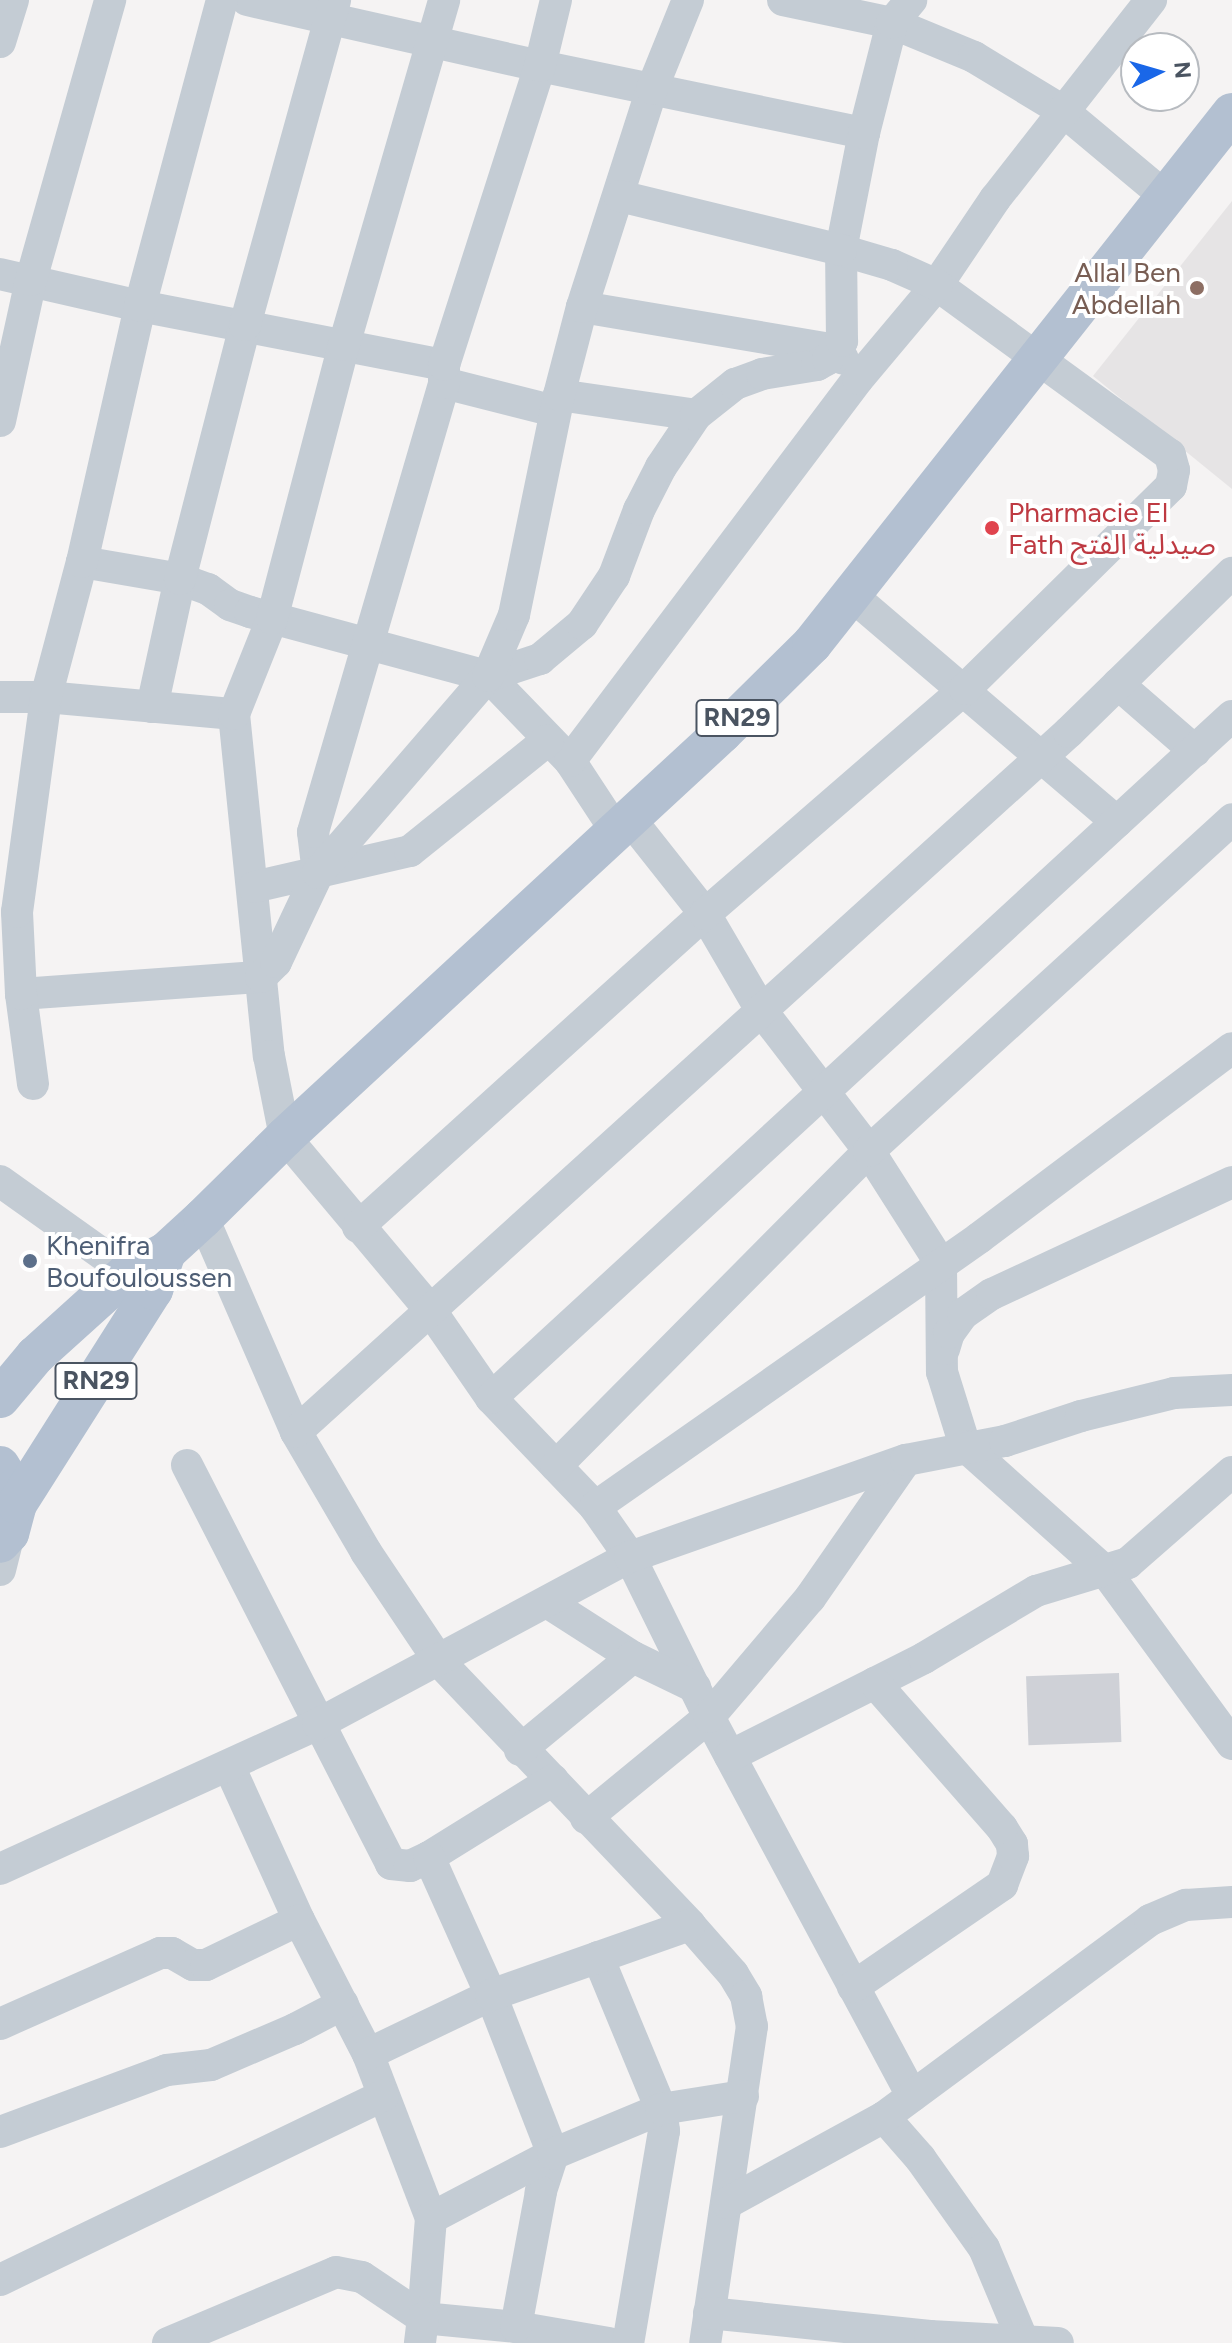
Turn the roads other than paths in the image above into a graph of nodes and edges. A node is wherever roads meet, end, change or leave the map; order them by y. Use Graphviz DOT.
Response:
graph roads {
  1 [pos="13,0"];
  2 [pos="110,0"];
  3 [pos="222,0"];
  4 [pos="247,0"];
  5 [pos="444,0"];
  6 [pos="556,0"];
  7 [pos="688,0"];
  8 [pos="783,0"];
  9 [pos="1151,0"];
  10 [pos="333,9"];
  11 [pos="901,12"];
  12 [pos="431,40"];
  13 [pos="0,42"];
  14 [pos="540,66"];
  15 [pos="652,89"];
  16 [pos="1063,111"];
  17 [pos="1232,113"];
  18 [pos="864,133"];
  19 [pos="619,196"];
  20 [pos="1167,198"];
  21 [pos="841,250"];
  22 [pos="15,277"];
  23 [pos="937,285"];
  24 [pos="140,306"];
  25 [pos="582,307"];
  26 [pos="245,325"];
  27 [pos="344,345"];
  28 [pos="836,350"];
  29 [pos="1035,360"];
  30 [pos="444,374"];
  31 [pos="858,379"];
  32 [pos="557,403"];
  33 [pos="696,415"];
  34 [pos="0,421"];
  35 [pos="82,562"];
  36 [pos="1232,573"];
  37 [pos="180,579"];
  38 [pos="850,594"];
  39 [pos="272,619"];
  40 [pos="369,644"];
  41 [pos="488,676"];
  42 [pos="1118,684"];
  43 [pos="965,689"];
  44 [pos="0,697"];
  45 [pos="46,697"];
  46 [pos="152,707"];
  47 [pos="234,714"];
  48 [pos="1232,716"];
  49 [pos="559,751"];
  50 [pos="1195,751"];
  51 [pos="1041,758"];
  52 [pos="1232,819"];
  53 [pos="1117,822"];
  54 [pos="623,825"];
  55 [pos="318,873"];
  56 [pos="254,887"];
  57 [pos="705,914"];
  58 [pos="261,977"];
  59 [pos="21,994"];
  60 [pos="761,1010"];
  61 [pos="1232,1048"];
  62 [pos="33,1084"];
  63 [pos="825,1091"];
  64 [pos="285,1137"];
  65 [pos="869,1151"];
  66 [pos="0,1181"];
  67 [pos="1232,1182"];
  68 [pos="203,1218"];
  69 [pos="358,1227"];
  70 [pos="941,1264"];
  71 [pos="141,1281"];
  72 [pos="431,1311"];
  73 [pos="943,1352"];
  74 [pos="1232,1390"];
  75 [pos="0,1398"];
  76 [pos="491,1398"];
  77 [pos="296,1432"];
  78 [pos="965,1446"];
  79 [pos="906,1460"];
  80 [pos="187,1465"];
  81 [pos="0,1466"];
  82 [pos="556,1466"];
  83 [pos="1232,1472"];
  84 [pos="595,1507"];
  85 [pos="6,1538"];
  86 [pos="630,1557"];
  87 [pos="1106,1572"];
  88 [pos="547,1602"];
  89 [pos="633,1657"];
  90 [pos="439,1661"];
  91 [pos="875,1683"];
  92 [pos="695,1687"];
  93 [pos="709,1717"];
  94 [pos="318,1724"];
  95 [pos="1232,1744"];
  96 [pos="520,1750"];
  97 [pos="730,1756"];
  98 [pos="229,1766"];
  99 [pos="553,1780"];
  100 [pos="586,1818"];
  101 [pos="429,1857"];
  102 [pos="0,1869"];
  103 [pos="1232,1902"];
  104 [pos="299,1920"];
  105 [pos="690,1925"];
  106 [pos="598,1957"];
  107 [pos="853,1987"];
  108 [pos="491,1995"];
  109 [pos="343,2004"];
  110 [pos="0,2024"];
  111 [pos="368,2054"];
  112 [pos="383,2096"];
  113 [pos="743,2096"];
  114 [pos="912,2096"];
  115 [pos="661,2109"];
  116 [pos="884,2117"];
  117 [pos="0,2132"];
  118 [pos="553,2154"];
  119 [pos="727,2203"];
  120 [pos="431,2218"];
  121 [pos="0,2280"];
  122 [pos="516,2327"];
  123 [pos="707,2328"];
  124 [pos="224,2331"];
  125 [pos="421,2331"];
  126 [pos="1023,2341"];
  127 [pos="168,2343"];
  128 [pos="609,2343"];
  129 [pos="628,2343"];
  130 [pos="1058,2343"];
  1 -- 13 [label="street"];
  2 -- 22 [label="street"];
  3 -- 24 [label="street"];
  4 -- 10 [label="street"];
  5 -- 12 [label="street"];
  6 -- 14 [label="street"];
  7 -- 15 [label="street"];
  8 -- 11 [label="street"];
  9 -- 16 [label="street"];
  10 -- 12 [label="street"];
  10 -- 26 [label="street"];
  11 -- 16 [label="street"];
  11 -- 18 [label="street"];
  12 -- 14 [label="street"];
  12 -- 27 [label="street"];
  14 -- 15 [label="street"];
  14 -- 30 [label="street"];
  15 -- 18 [label="street"];
  15 -- 19 [label="street"];
  16 -- 20 [label="street"];
  16 -- 23 [label="street"];
  17 -- 20 [label="main road, RN29"];
  18 -- 21 [label="street"];
  19 -- 21 [label="street"];
  19 -- 25 [label="street"];
  20 -- 29 [label="main road, RN29"];
  21 -- 23 [label="street"];
  21 -- 28 [label="street"];
  22 -- 24 [label="street"];
  22 -- 34 [label="street"];
  23 -- 29 [label="street"];
  23 -- 31 [label="street"];
  24 -- 26 [label="street"];
  24 -- 35 [label="street"];
  25 -- 28 [label="street"];
  25 -- 32 [label="street"];
  26 -- 27 [label="street"];
  26 -- 37 [label="street"];
  27 -- 30 [label="street"];
  27 -- 39 [label="street"];
  28 -- 31 [label="street"];
  28 -- 33 [label="street"];
  29 -- 38 [label="main road, RN29"];
  29 -- 43 [label="street"];
  30 -- 32 [label="street"];
  30 -- 40 [label="street"];
  31 -- 49 [label="street"];
  32 -- 33 [label="street"];
  32 -- 41 [label="street"];
  33 -- 41 [label="street"];
  35 -- 37 [label="street"];
  35 -- 45 [label="street"];
  36 -- 42 [label="street"];
  37 -- 39 [label="street"];
  37 -- 46 [label="street"];
  38 -- 43 [label="street"];
  38 -- 54 [label="main road, RN29"];
  39 -- 40 [label="street"];
  39 -- 47 [label="street"];
  40 -- 41 [label="street"];
  40 -- 55 [label="street"];
  41 -- 49 [label="street"];
  41 -- 55 [label="street"];
  42 -- 50 [label="street"];
  42 -- 51 [label="street"];
  43 -- 51 [label="street"];
  43 -- 57 [label="street"];
  44 -- 45 [label="street"];
  45 -- 46 [label="street"];
  45 -- 59 [label="street"];
  46 -- 47 [label="street"];
  47 -- 56 [label="street"];
  48 -- 50 [label="street"];
  49 -- 54 [label="street"];
  49 -- 55 [label="street"];
  50 -- 53 [label="street"];
  51 -- 53 [label="street"];
  51 -- 60 [label="street"];
  52 -- 65 [label="street"];
  53 -- 63 [label="street"];
  54 -- 57 [label="street"];
  54 -- 64 [label="main road, RN29"];
  55 -- 56 [label="street"];
  55 -- 58 [label="street"];
  56 -- 58 [label="street"];
  57 -- 60 [label="street"];
  57 -- 69 [label="street"];
  58 -- 59 [label="street"];
  58 -- 64 [label="street"];
  59 -- 62 [label="street"];
  60 -- 63 [label="street"];
  60 -- 72 [label="street"];
  61 -- 70 [label="street"];
  63 -- 65 [label="street"];
  63 -- 76 [label="street"];
  64 -- 68 [label="main road, RN29"];
  64 -- 69 [label="street"];
  65 -- 70 [label="street"];
  65 -- 82 [label="street"];
  66 -- 71 [label="street"];
  67 -- 73 [label="street"];
  68 -- 71 [label="main road, RN29"];
  68 -- 77 [label="street"];
  69 -- 72 [label="street"];
  70 -- 73 [label="street"];
  70 -- 84 [label="street"];
  71 -- 75 [label="main road, RN29"];
  71 -- 85 [label="main road, RN29"];
  72 -- 76 [label="street"];
  72 -- 77 [label="street"];
  73 -- 78 [label="street"];
  74 -- 78 [label="street"];
  76 -- 82 [label="street"];
  77 -- 90 [label="street"];
  78 -- 79 [label="street"];
  78 -- 87 [label="street"];
  79 -- 86 [label="street"];
  79 -- 93 [label="street"];
  80 -- 94 [label="street"];
  81 -- 85 [label="main road, RN29"];
  82 -- 84 [label="street"];
  83 -- 87 [label="street"];
  84 -- 86 [label="street"];
  86 -- 88 [label="street"];
  86 -- 92 [label="street"];
  87 -- 91 [label="street"];
  87 -- 95 [label="street"];
  88 -- 89 [label="street"];
  88 -- 90 [label="street"];
  89 -- 92 [label="street"];
  89 -- 96 [label="street"];
  90 -- 94 [label="street"];
  90 -- 96 [label="street"];
  91 -- 97 [label="street"];
  91 -- 107 [label="street"];
  92 -- 93 [label="street"];
  93 -- 97 [label="street"];
  93 -- 100 [label="street"];
  94 -- 98 [label="street"];
  94 -- 101 [label="street"];
  96 -- 99 [label="street"];
  97 -- 107 [label="street"];
  98 -- 102 [label="street"];
  98 -- 104 [label="street"];
  99 -- 100 [label="street"];
  99 -- 101 [label="street"];
  100 -- 105 [label="street"];
  101 -- 108 [label="street"];
  103 -- 114 [label="street"];
  104 -- 109 [label="street"];
  104 -- 110 [label="street"];
  105 -- 106 [label="street"];
  105 -- 113 [label="street"];
  106 -- 108 [label="street"];
  106 -- 115 [label="street"];
  107 -- 114 [label="street"];
  108 -- 111 [label="street"];
  108 -- 118 [label="street"];
  109 -- 111 [label="street"];
  109 -- 117 [label="street"];
  111 -- 112 [label="street"];
  112 -- 120 [label="street"];
  112 -- 121 [label="street"];
  113 -- 115 [label="street"];
  113 -- 119 [label="street"];
  114 -- 116 [label="street"];
  115 -- 118 [label="street"];
  115 -- 129 [label="street"];
  116 -- 119 [label="street"];
  116 -- 126 [label="street"];
  118 -- 120 [label="street"];
  118 -- 122 [label="street"];
  119 -- 123 [label="street"];
  120 -- 125 [label="street"];
  122 -- 125 [label="street"];
  122 -- 128 [label="street"];
  123 -- 126 [label="street"];
  124 -- 125 [label="street"];
  124 -- 127 [label="street"];
  126 -- 130 [label="street"];
}
